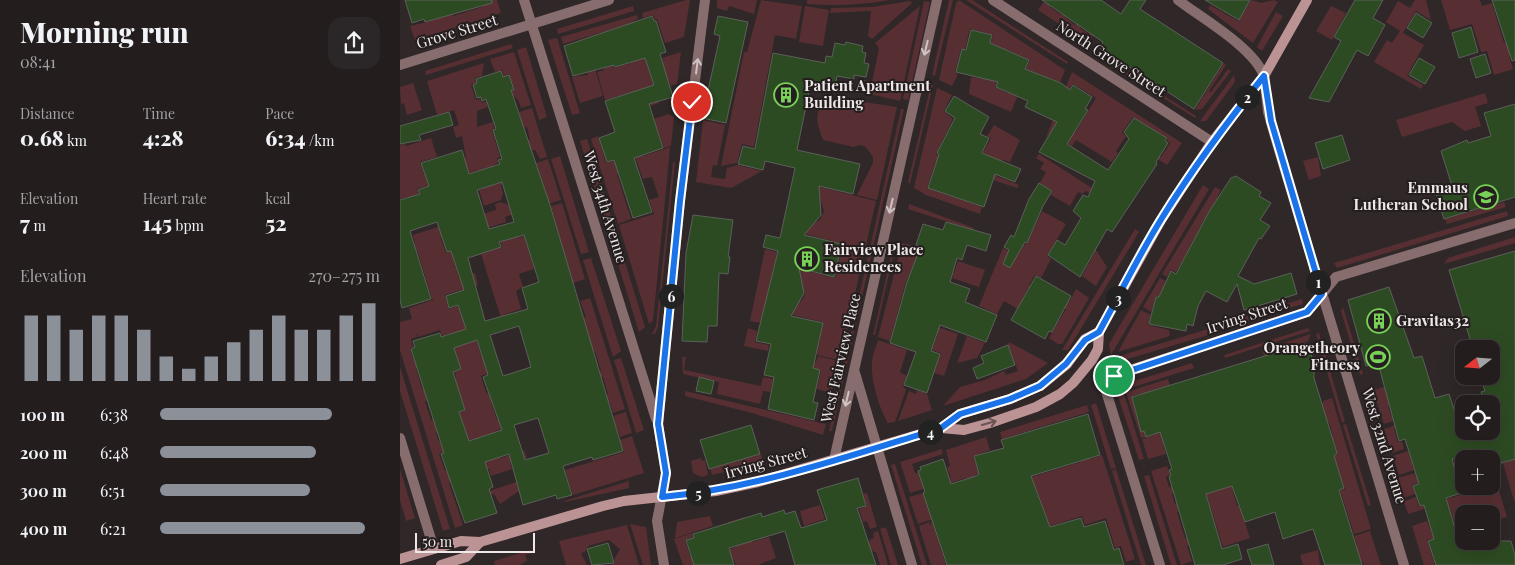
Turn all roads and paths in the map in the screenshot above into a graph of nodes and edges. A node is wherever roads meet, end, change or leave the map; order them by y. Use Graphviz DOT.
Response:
graph roads {
  1 [pos="524,0"];
  2 [pos="609,0"];
  3 [pos="706,0"];
  4 [pos="937,0"];
  5 [pos="993,0"];
  6 [pos="1178,0"];
  7 [pos="1307,0"];
  8 [pos="532,24"];
  9 [pos="400,65"];
  10 [pos="1264,76"];
  11 [pos="1212,142"];
  12 [pos="1515,223"];
  13 [pos="1322,294"];
  14 [pos="1099,332"];
  15 [pos="854,370"];
  16 [pos="658,424"];
  17 [pos="941,428"];
  18 [pos="400,438"];
  19 [pos="875,448"];
  20 [pos="834,460"];
  21 [pos="662,497"];
  22 [pos="480,542"];
  23 [pos="434,549"];
  24 [pos="400,560"];
  25 [pos="441,565"];
  26 [pos="664,565"];
  27 [pos="912,565"];
  28 [pos="1160,565"];
  29 [pos="1404,565"];
  1 -- 8 [label="street, West 34th Avenue"];
  2 -- 8 [label="street, Grove Street"];
  16 -- 3 [label="street, one-way"];
  4 -- 15 [label="street, West Fairview Place, one-way"];
  5 -- 11 [label="street, North Grove Street"];
  6 -- 10 [label="street"];
  7 -- 10 [label="main road"];
  8 -- 9 [label="street, Grove Street"];
  8 -- 16 [label="street, West 34th Avenue"];
  10 -- 11 [label="main road"];
  10 -- 13 [label="street, West 32nd Avenue"];
  11 -- 14 [label="main road"];
  12 -- 13 [label="street, Irving Street"];
  13 -- 28 [label="street, Irving Street"];
  13 -- 29 [label="street, West 32nd Avenue"];
  14 -- 17 [label="main road, Irving Street"];
  17 -- 14 [label="main road, Irving Street, one-way"];
  15 -- 19 [label="street"];
  15 -- 20 [label="street, West Fairview Place, one-way"];
  16 -- 21 [label="street"];
  17 -- 19 [label="main road, Irving Street"];
  18 -- 23 [label="street"];
  19 -- 20 [label="main road, Irving Street"];
  19 -- 27 [label="street"];
  20 -- 21 [label="main road, Irving Street"];
  21 -- 22 [label="main road, Irving Street"];
  21 -- 26 [label="street"];
  22 -- 23 [label="main road, Irving Street"];
  22 -- 25 [label="main road, Irving Street"];
  23 -- 24 [label="main road, Irving Street"];
}
